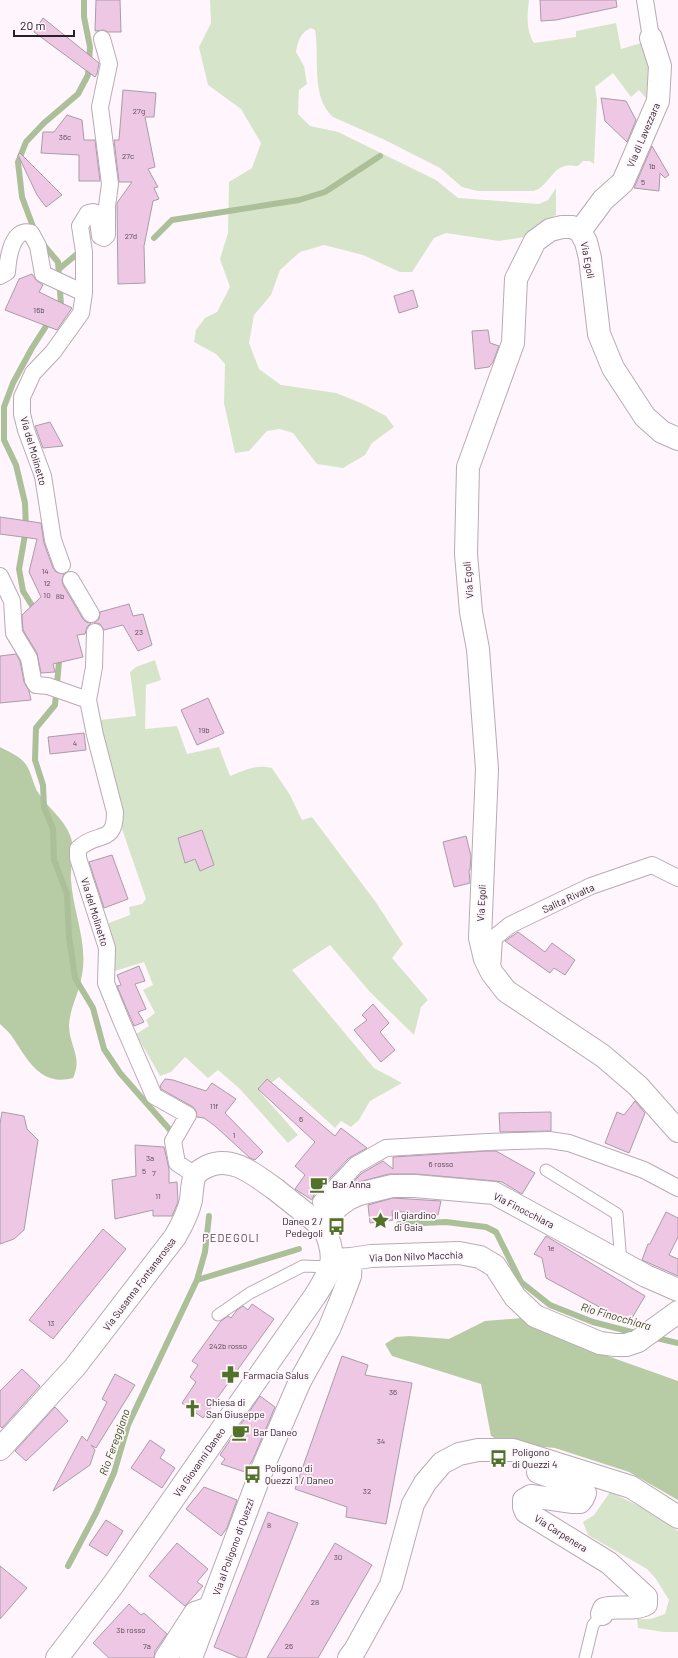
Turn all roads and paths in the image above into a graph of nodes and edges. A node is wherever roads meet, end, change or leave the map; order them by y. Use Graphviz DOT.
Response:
graph roads {
  1 [pos="645,0"];
  2 [pos="651,38"];
  3 [pos="102,39"];
  4 [pos="580,231"];
  5 [pos="0,276"];
  6 [pos="84,293"];
  7 [pos="678,439"];
  8 [pos="62,565"];
  9 [pos="0,576"];
  10 [pos="71,580"];
  11 [pos="91,614"];
  12 [pos="95,632"];
  13 [pos="88,700"];
  14 [pos="678,878"];
  15 [pos="492,973"];
  16 [pos="678,1131"];
  17 [pos="546,1170"];
  18 [pos="195,1175"];
  19 [pos="678,1188"];
  20 [pos="348,1199"];
  21 [pos="324,1228"];
  22 [pos="338,1262"];
  23 [pos="621,1262"];
  24 [pos="678,1290"];
  25 [pos="678,1312"];
  26 [pos="218,1316"];
  27 [pos="0,1449"];
  28 [pos="513,1450"];
  29 [pos="678,1517"];
  30 [pos="210,1608"];
  31 [pos="602,1614"];
  32 [pos="57,1658"];
  33 [pos="166,1658"];
  34 [pos="191,1658"];
  35 [pos="349,1658"];
  36 [pos="585,1658"];
  1 -- 2 [label="street, Via di Lavezzara"];
  2 -- 4 [label="street, Via di Lavezzara"];
  3 -- 6 [label="street, Via del Molinetto"];
  4 -- 7 [label="street, Via Egoli"];
  4 -- 15 [label="street, Via Egoli"];
  5 -- 6 [label="street"];
  6 -- 8 [label="street, Via del Molinetto"];
  9 -- 13 [label="street"];
  10 -- 11 [label="street"];
  12 -- 13 [label="street, Via del Molinetto"];
  13 -- 18 [label="street, Via del Molinetto"];
  14 -- 15 [label="street, Salita Rivalta"];
  15 -- 16 [label="street, Via Egoli"];
  17 -- 23 [label="lane"];
  18 -- 21 [label="street"];
  18 -- 27 [label="street, Via Susanna Fontanarossa"];
  19 -- 20 [label="street"];
  20 -- 21 [label="street, Via Finocchiara"];
  20 -- 23 [label="street, Via Finocchiara"];
  21 -- 22 [label="street"];
  22 -- 25 [label="street, Via Don Nilvo Macchia"];
  22 -- 26 [label="lane"];
  22 -- 30 [label="street, Via al Poligono di Quezzi"];
  22 -- 32 [label="street, Via Giovanni Daneo"];
  23 -- 24 [label="street, Via Finocchiara"];
  28 -- 29 [label="street"];
  28 -- 31 [label="street, Via Carpenera"];
  28 -- 35 [label="street"];
  30 -- 33 [label="street, Via al Poligono di Quezzi"];
  30 -- 34 [label="street, Via al Poligono di Quezzi"];
  31 -- 36 [label="lane"];
}
